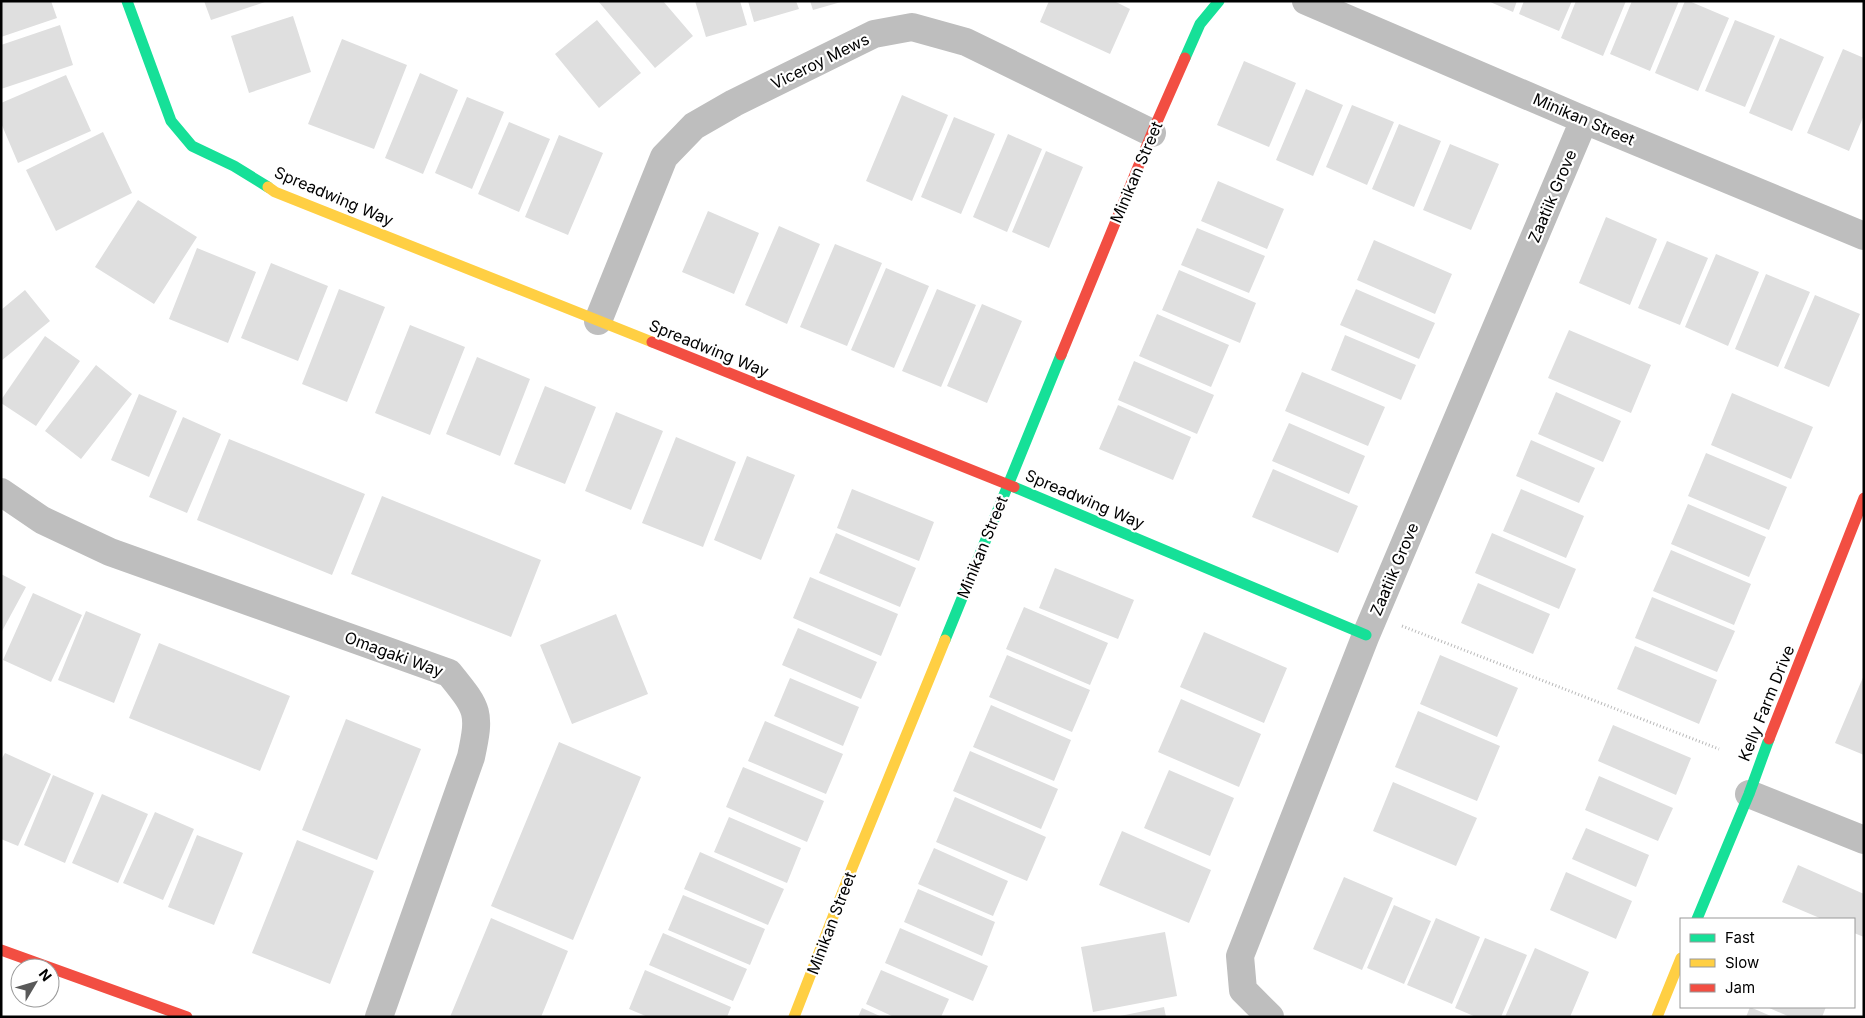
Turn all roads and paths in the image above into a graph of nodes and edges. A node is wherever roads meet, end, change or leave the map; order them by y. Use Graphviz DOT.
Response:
graph roads {
  1 [pos="127,1"];
  2 [pos="1219,1"];
  3 [pos="1306,1"];
  4 [pos="1584,120"];
  5 [pos="1152,133"];
  6 [pos="1864,236"];
  7 [pos="598,321"];
  8 [pos="1007,484"];
  9 [pos="1,492"];
  10 [pos="1864,498"];
  11 [pos="1370,625"];
  12 [pos="1719,749"];
  13 [pos="1748,794"];
  14 [pos="1864,840"];
  15 [pos="1697,918"];
  16 [pos="1,950"];
  17 [pos="1680,960"];
  18 [pos="187,1017"];
  19 [pos="379,1017"];
  20 [pos="794,1017"];
  21 [pos="1270,1017"];
  22 [pos="1657,1017"];
  1 -- 7 [label="street, Spreadwing Way"];
  2 -- 5 [label="street, Minikan Street"];
  3 -- 4 [label="street, Minikan Street"];
  4 -- 6 [label="street, Minikan Street"];
  4 -- 11 [label="street, Zaatiik Grove"];
  5 -- 7 [label="street, Viceroy Mews"];
  5 -- 8 [label="street, Minikan Street"];
  7 -- 8 [label="street, Spreadwing Way"];
  8 -- 11 [label="street, Spreadwing Way"];
  8 -- 20 [label="street, Minikan Street"];
  9 -- 19 [label="street, Omagaki Way"];
  10 -- 13 [label="street, Kelly Farm Drive"];
  11 -- 12 [label="path"];
  11 -- 21 [label="street, Zaatiik Grove"];
  13 -- 14 [label="street"];
  13 -- 15 [label="street, Kelly Farm Drive"];
  16 -- 18 [label="street"];
  17 -- 22 [label="street"];
}
